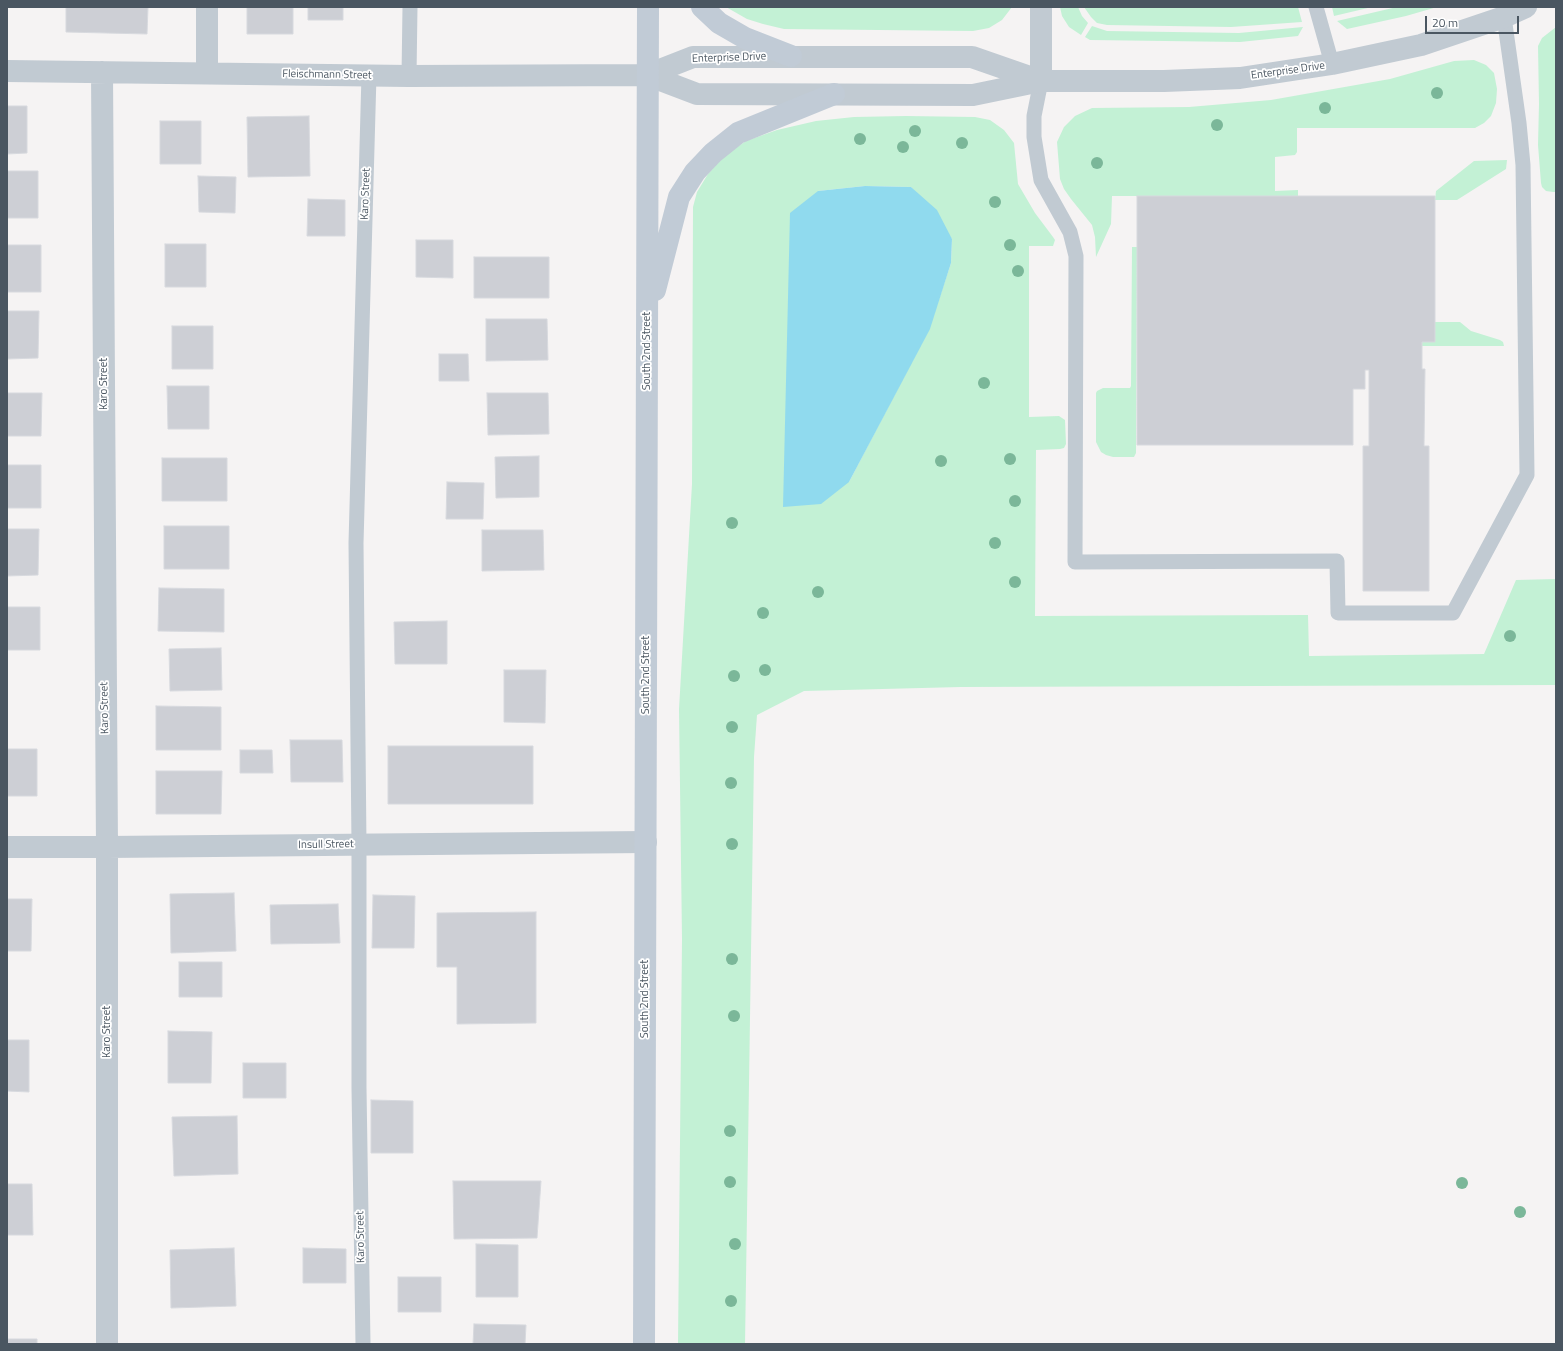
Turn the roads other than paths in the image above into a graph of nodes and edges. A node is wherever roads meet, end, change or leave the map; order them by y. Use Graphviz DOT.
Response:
graph roads {
  1 [pos="207,7"];
  2 [pos="410,7"];
  3 [pos="648,7"];
  4 [pos="702,7"];
  5 [pos="1041,7"];
  6 [pos="1316,7"];
  7 [pos="1526,7"];
  8 [pos="1504,17"];
  9 [pos="791,56"];
  10 [pos="1332,64"];
  11 [pos="7,71"];
  12 [pos="102,72"];
  13 [pos="207,73"];
  14 [pos="369,75"];
  15 [pos="647,75"];
  16 [pos="409,76"];
  17 [pos="1041,81"];
  18 [pos="834,94"];
  19 [pos="647,320"];
  20 [pos="646,842"];
  21 [pos="360,845"];
  22 [pos="7,847"];
  23 [pos="107,847"];
  24 [pos="107,1344"];
  25 [pos="363,1344"];
  26 [pos="644,1344"];
  1 -- 13 [label="street"];
  2 -- 16 [label="lane"];
  3 -- 15 [label="main road, South 2nd Street"];
  4 -- 9 [label="main road"];
  5 -- 17 [label="street"];
  6 -- 10 [label="lane"];
  7 -- 8 [label="street, Enterprise Drive"];
  8 -- 10 [label="street, Enterprise Drive"];
  8 -- 17 [label="lane"];
  9 -- 15 [label="street, Enterprise Drive"];
  9 -- 17 [label="street, Enterprise Drive"];
  10 -- 17 [label="street, Enterprise Drive"];
  11 -- 12 [label="street, Fleischmann Street"];
  12 -- 13 [label="street, Fleischmann Street"];
  12 -- 23 [label="street, Karo Street"];
  13 -- 14 [label="street, Fleischmann Street"];
  14 -- 16 [label="street, Fleischmann Street"];
  14 -- 21 [label="lane, Karo Street"];
  15 -- 16 [label="street, Fleischmann Street"];
  15 -- 18 [label="street, Enterprise Drive"];
  15 -- 19 [label="main road, South 2nd Street"];
  17 -- 18 [label="street, Enterprise Drive"];
  18 -- 19 [label="main road"];
  19 -- 20 [label="main road, South 2nd Street"];
  20 -- 21 [label="street, Insull Street"];
  20 -- 26 [label="main road, South 2nd Street"];
  21 -- 23 [label="street, Insull Street"];
  21 -- 25 [label="lane, Karo Street"];
  22 -- 23 [label="street, Insull Street"];
  23 -- 24 [label="street, Karo Street"];
}
